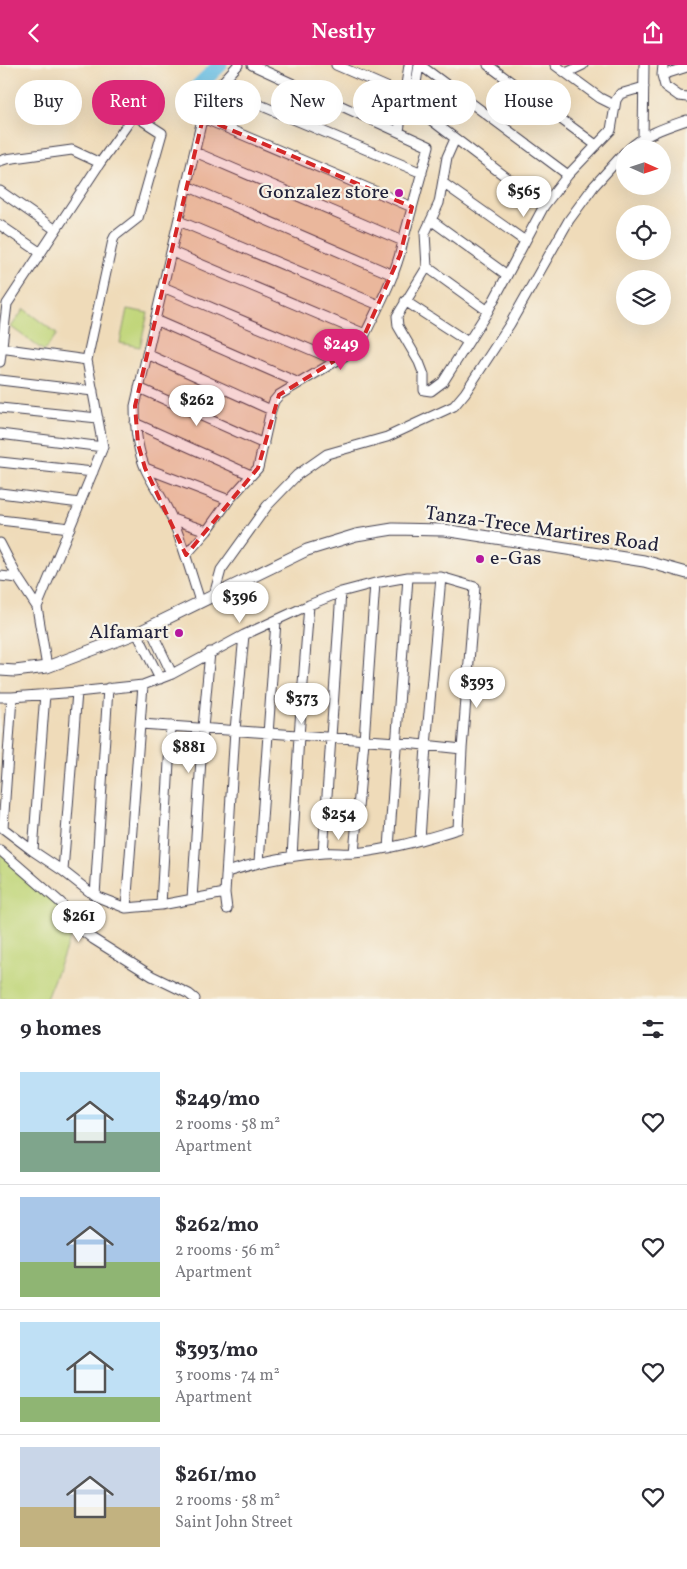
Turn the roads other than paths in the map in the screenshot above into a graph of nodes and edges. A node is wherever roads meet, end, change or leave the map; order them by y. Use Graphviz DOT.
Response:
graph roads {
  1 [pos="238,65"];
  2 [pos="252,65"];
  3 [pos="336,65"];
  4 [pos="410,65"];
  5 [pos="420,65"];
  6 [pos="488,65"];
  7 [pos="555,65"];
  8 [pos="583,65"];
  9 [pos="644,65"];
  10 [pos="663,65"];
  11 [pos="687,67"];
  12 [pos="566,73"];
  13 [pos="662,75"];
  14 [pos="224,80"];
  15 [pos="370,80"];
  16 [pos="407,80"];
  17 [pos="644,87"];
  18 [pos="687,97"];
  19 [pos="261,105"];
  20 [pos="614,105"];
  21 [pos="687,120"];
  22 [pos="201,125"];
  23 [pos="219,125"];
  24 [pos="400,125"];
  25 [pos="399,131"];
  26 [pos="643,138"];
  27 [pos="455,139"];
  28 [pos="640,140"];
  29 [pos="596,145"];
  30 [pos="195,152"];
  31 [pos="0,161"];
  32 [pos="616,162"];
  33 [pos="100,163"];
  34 [pos="422,173"];
  35 [pos="568,175"];
  36 [pos="443,183"];
  37 [pos="187,186"];
  38 [pos="0,191"];
  39 [pos="544,206"];
  40 [pos="412,207"];
  41 [pos="179,221"];
  42 [pos="431,221"];
  43 [pos="0,225"];
  44 [pos="56,230"];
  45 [pos="403,241"];
  46 [pos="525,241"];
  47 [pos="172,252"];
  48 [pos="41,253"];
  49 [pos="427,267"];
  50 [pos="393,275"];
  51 [pos="508,275"];
  52 [pos="163,287"];
  53 [pos="3,301"];
  54 [pos="406,301"];
  55 [pos="378,305"];
  56 [pos="488,311"];
  57 [pos="155,320"];
  58 [pos="365,334"];
  59 [pos="468,342"];
  60 [pos="1,348"];
  61 [pos="146,354"];
  62 [pos="87,360"];
  63 [pos="335,360"];
  64 [pos="0,362"];
  65 [pos="0,380"];
  66 [pos="299,383"];
  67 [pos="139,388"];
  68 [pos="93,391"];
  69 [pos="0,408"];
  70 [pos="271,410"];
  71 [pos="98,418"];
  72 [pos="135,423"];
  73 [pos="0,434"];
  74 [pos="264,444"];
  75 [pos="104,447"];
  76 [pos="0,463"];
  77 [pos="145,468"];
  78 [pos="93,472"];
  79 [pos="252,475"];
  80 [pos="0,493"];
  81 [pos="229,500"];
  82 [pos="80,503"];
  83 [pos="0,519"];
  84 [pos="172,519"];
  85 [pos="70,528"];
  86 [pos="207,531"];
  87 [pos="0,543"];
  88 [pos="186,555"];
  89 [pos="687,573"];
  90 [pos="0,576"];
  91 [pos="408,577"];
  92 [pos="441,577"];
  93 [pos="18,578"];
  94 [pos="375,583"];
  95 [pos="340,592"];
  96 [pos="214,595"];
  97 [pos="200,601"];
  98 [pos="309,605"];
  99 [pos="37,607"];
  100 [pos="276,621"];
  101 [pos="150,628"];
  102 [pos="137,633"];
  103 [pos="244,635"];
  104 [pos="210,652"];
  105 [pos="47,667"];
  106 [pos="0,670"];
  107 [pos="172,674"];
  108 [pos="160,679"];
  109 [pos="143,685"];
  110 [pos="108,689"];
  111 [pos="77,692"];
  112 [pos="45,694"];
  113 [pos="0,697"];
  114 [pos="12,697"];
  115 [pos="141,724"];
  116 [pos="171,726"];
  117 [pos="204,728"];
  118 [pos="235,731"];
  119 [pos="267,734"];
  120 [pos="299,736"];
  121 [pos="331,739"];
  122 [pos="364,741"];
  123 [pos="396,742"];
  124 [pos="426,746"];
  125 [pos="462,749"];
  126 [pos="1,827"];
  127 [pos="420,840"];
  128 [pos="389,848"];
  129 [pos="0,851"];
  130 [pos="33,851"];
  131 [pos="323,853"];
  132 [pos="354,853"];
  133 [pos="292,857"];
  134 [pos="258,862"];
  135 [pos="63,871"];
  136 [pos="226,872"];
  137 [pos="225,893"];
  138 [pos="95,896"];
  139 [pos="192,899"];
  140 [pos="161,905"];
  141 [pos="126,908"];
  142 [pos="227,909"];
  143 [pos="195,999"];
  1 -- 14 [label="street"];
  2 -- 25 [label="street"];
  3 -- 15 [label="street"];
  4 -- 16 [label="street"];
  5 -- 27 [label="street"];
  5 -- 35 [label="street"];
  6 -- 29 [label="street"];
  7 -- 12 [label="street"];
  8 -- 12 [label="street"];
  9 -- 17 [label="street"];
  10 -- 13 [label="street"];
  11 -- 13 [label="street"];
  12 -- 20 [label="street"];
  13 -- 18 [label="street"];
  17 -- 20 [label="street"];
  17 -- 26 [label="street"];
  19 -- 34 [label="street"];
  20 -- 29 [label="street"];
  21 -- 26 [label="street"];
  22 -- 30 [label="street"];
  23 -- 40 [label="street"];
  24 -- 25 [label="street"];
  25 -- 34 [label="street"];
  26 -- 28 [label="street"];
  27 -- 36 [label="street"];
  27 -- 39 [label="street"];
  29 -- 35 [label="street"];
  30 -- 37 [label="street"];
  30 -- 45 [label="street"];
  31 -- 33 [label="street"];
  32 -- 96 [label="street"];
  33 -- 44 [label="street"];
  33 -- 62 [label="street"];
  34 -- 40 [label="street"];
  35 -- 39 [label="street"];
  36 -- 42 [label="street"];
  36 -- 46 [label="street"];
  37 -- 41 [label="street"];
  37 -- 50 [label="street"];
  38 -- 44 [label="street"];
  39 -- 46 [label="street"];
  40 -- 45 [label="street"];
  41 -- 47 [label="street"];
  41 -- 55 [label="street"];
  42 -- 49 [label="street"];
  42 -- 51 [label="street"];
  43 -- 48 [label="street"];
  44 -- 48 [label="street"];
  45 -- 50 [label="street"];
  46 -- 51 [label="street"];
  47 -- 52 [label="street"];
  47 -- 58 [label="street"];
  48 -- 53 [label="street"];
  49 -- 54 [label="street"];
  49 -- 56 [label="street"];
  50 -- 55 [label="street"];
  51 -- 56 [label="street"];
  52 -- 57 [label="street"];
  52 -- 63 [label="street"];
  53 -- 60 [label="street"];
  54 -- 59 [label="street"];
  54 -- 59 [label="street"];
  55 -- 58 [label="street"];
  56 -- 59 [label="street"];
  57 -- 61 [label="street"];
  57 -- 66 [label="street"];
  58 -- 63 [label="street"];
  60 -- 62 [label="street"];
  60 -- 64 [label="street"];
  61 -- 67 [label="street"];
  61 -- 70 [label="street"];
  62 -- 68 [label="street"];
  63 -- 66 [label="street"];
  65 -- 68 [label="street"];
  66 -- 70 [label="street"];
  67 -- 72 [label="street"];
  67 -- 74 [label="street"];
  68 -- 71 [label="street"];
  69 -- 71 [label="street"];
  70 -- 74 [label="street"];
  71 -- 75 [label="street"];
  72 -- 77 [label="street"];
  72 -- 79 [label="street"];
  73 -- 75 [label="street"];
  74 -- 79 [label="street"];
  75 -- 78 [label="street"];
  76 -- 78 [label="street"];
  77 -- 81 [label="street"];
  77 -- 84 [label="street"];
  78 -- 82 [label="street"];
  79 -- 81 [label="street"];
  80 -- 82 [label="street"];
  81 -- 86 [label="street"];
  82 -- 85 [label="street"];
  83 -- 85 [label="street"];
  84 -- 86 [label="street"];
  84 -- 88 [label="street"];
  85 -- 99 [label="street"];
  86 -- 88 [label="street"];
  87 -- 93 [label="street"];
  88 -- 97 [label="street"];
  89 -- 96 [label="main road, Tanza-Trece Martires Road"];
  90 -- 93 [label="street"];
  91 -- 92 [label="street"];
  91 -- 94 [label="street"];
  91 -- 123 [label="street"];
  92 -- 124 [label="street"];
  92 -- 125 [label="street"];
  93 -- 99 [label="street"];
  94 -- 95 [label="street"];
  94 -- 122 [label="street"];
  95 -- 98 [label="street"];
  95 -- 121 [label="street"];
  96 -- 97 [label="main road, Tanza-Trece Martires Road"];
  97 -- 101 [label="main road, Tanza-Trece Martires Road"];
  98 -- 100 [label="street"];
  98 -- 120 [label="street"];
  99 -- 105 [label="street"];
  100 -- 103 [label="street"];
  100 -- 119 [label="street"];
  101 -- 102 [label="main road, Tanza-Trece Martires Road"];
  101 -- 107 [label="street"];
  102 -- 105 [label="main road, Tanza-Trece Martires Road"];
  102 -- 108 [label="street"];
  103 -- 104 [label="street"];
  103 -- 118 [label="street"];
  104 -- 107 [label="street"];
  104 -- 117 [label="street"];
  105 -- 106 [label="main road, Tanza-Trece Martires Road"];
  107 -- 108 [label="street"];
  108 -- 109 [label="street"];
  109 -- 110 [label="street"];
  109 -- 115 [label="street"];
  110 -- 111 [label="street"];
  110 -- 138 [label="street"];
  111 -- 112 [label="street"];
  111 -- 135 [label="street"];
  112 -- 114 [label="street"];
  112 -- 130 [label="street"];
  113 -- 114 [label="street"];
  114 -- 126 [label="street"];
  115 -- 116 [label="street"];
  115 -- 141 [label="street"];
  116 -- 117 [label="street"];
  116 -- 140 [label="street"];
  117 -- 118 [label="street"];
  117 -- 139 [label="street"];
  118 -- 119 [label="street"];
  118 -- 136 [label="street"];
  119 -- 120 [label="street"];
  119 -- 134 [label="street"];
  120 -- 121 [label="street"];
  120 -- 133 [label="street"];
  121 -- 122 [label="street"];
  121 -- 131 [label="street"];
  122 -- 123 [label="street"];
  122 -- 132 [label="street"];
  123 -- 124 [label="street"];
  123 -- 128 [label="street"];
  124 -- 125 [label="street"];
  124 -- 127 [label="street"];
  125 -- 127 [label="street"];
  126 -- 130 [label="street"];
  127 -- 128 [label="street"];
  128 -- 132 [label="street"];
  129 -- 143 [label="street"];
  130 -- 135 [label="street"];
  131 -- 132 [label="street"];
  131 -- 133 [label="street"];
  133 -- 134 [label="street"];
  134 -- 136 [label="street"];
  135 -- 138 [label="street"];
  136 -- 137 [label="street"];
  137 -- 139 [label="street"];
  137 -- 142 [label="street"];
  138 -- 141 [label="street"];
  139 -- 140 [label="street"];
  140 -- 141 [label="street"];
}
